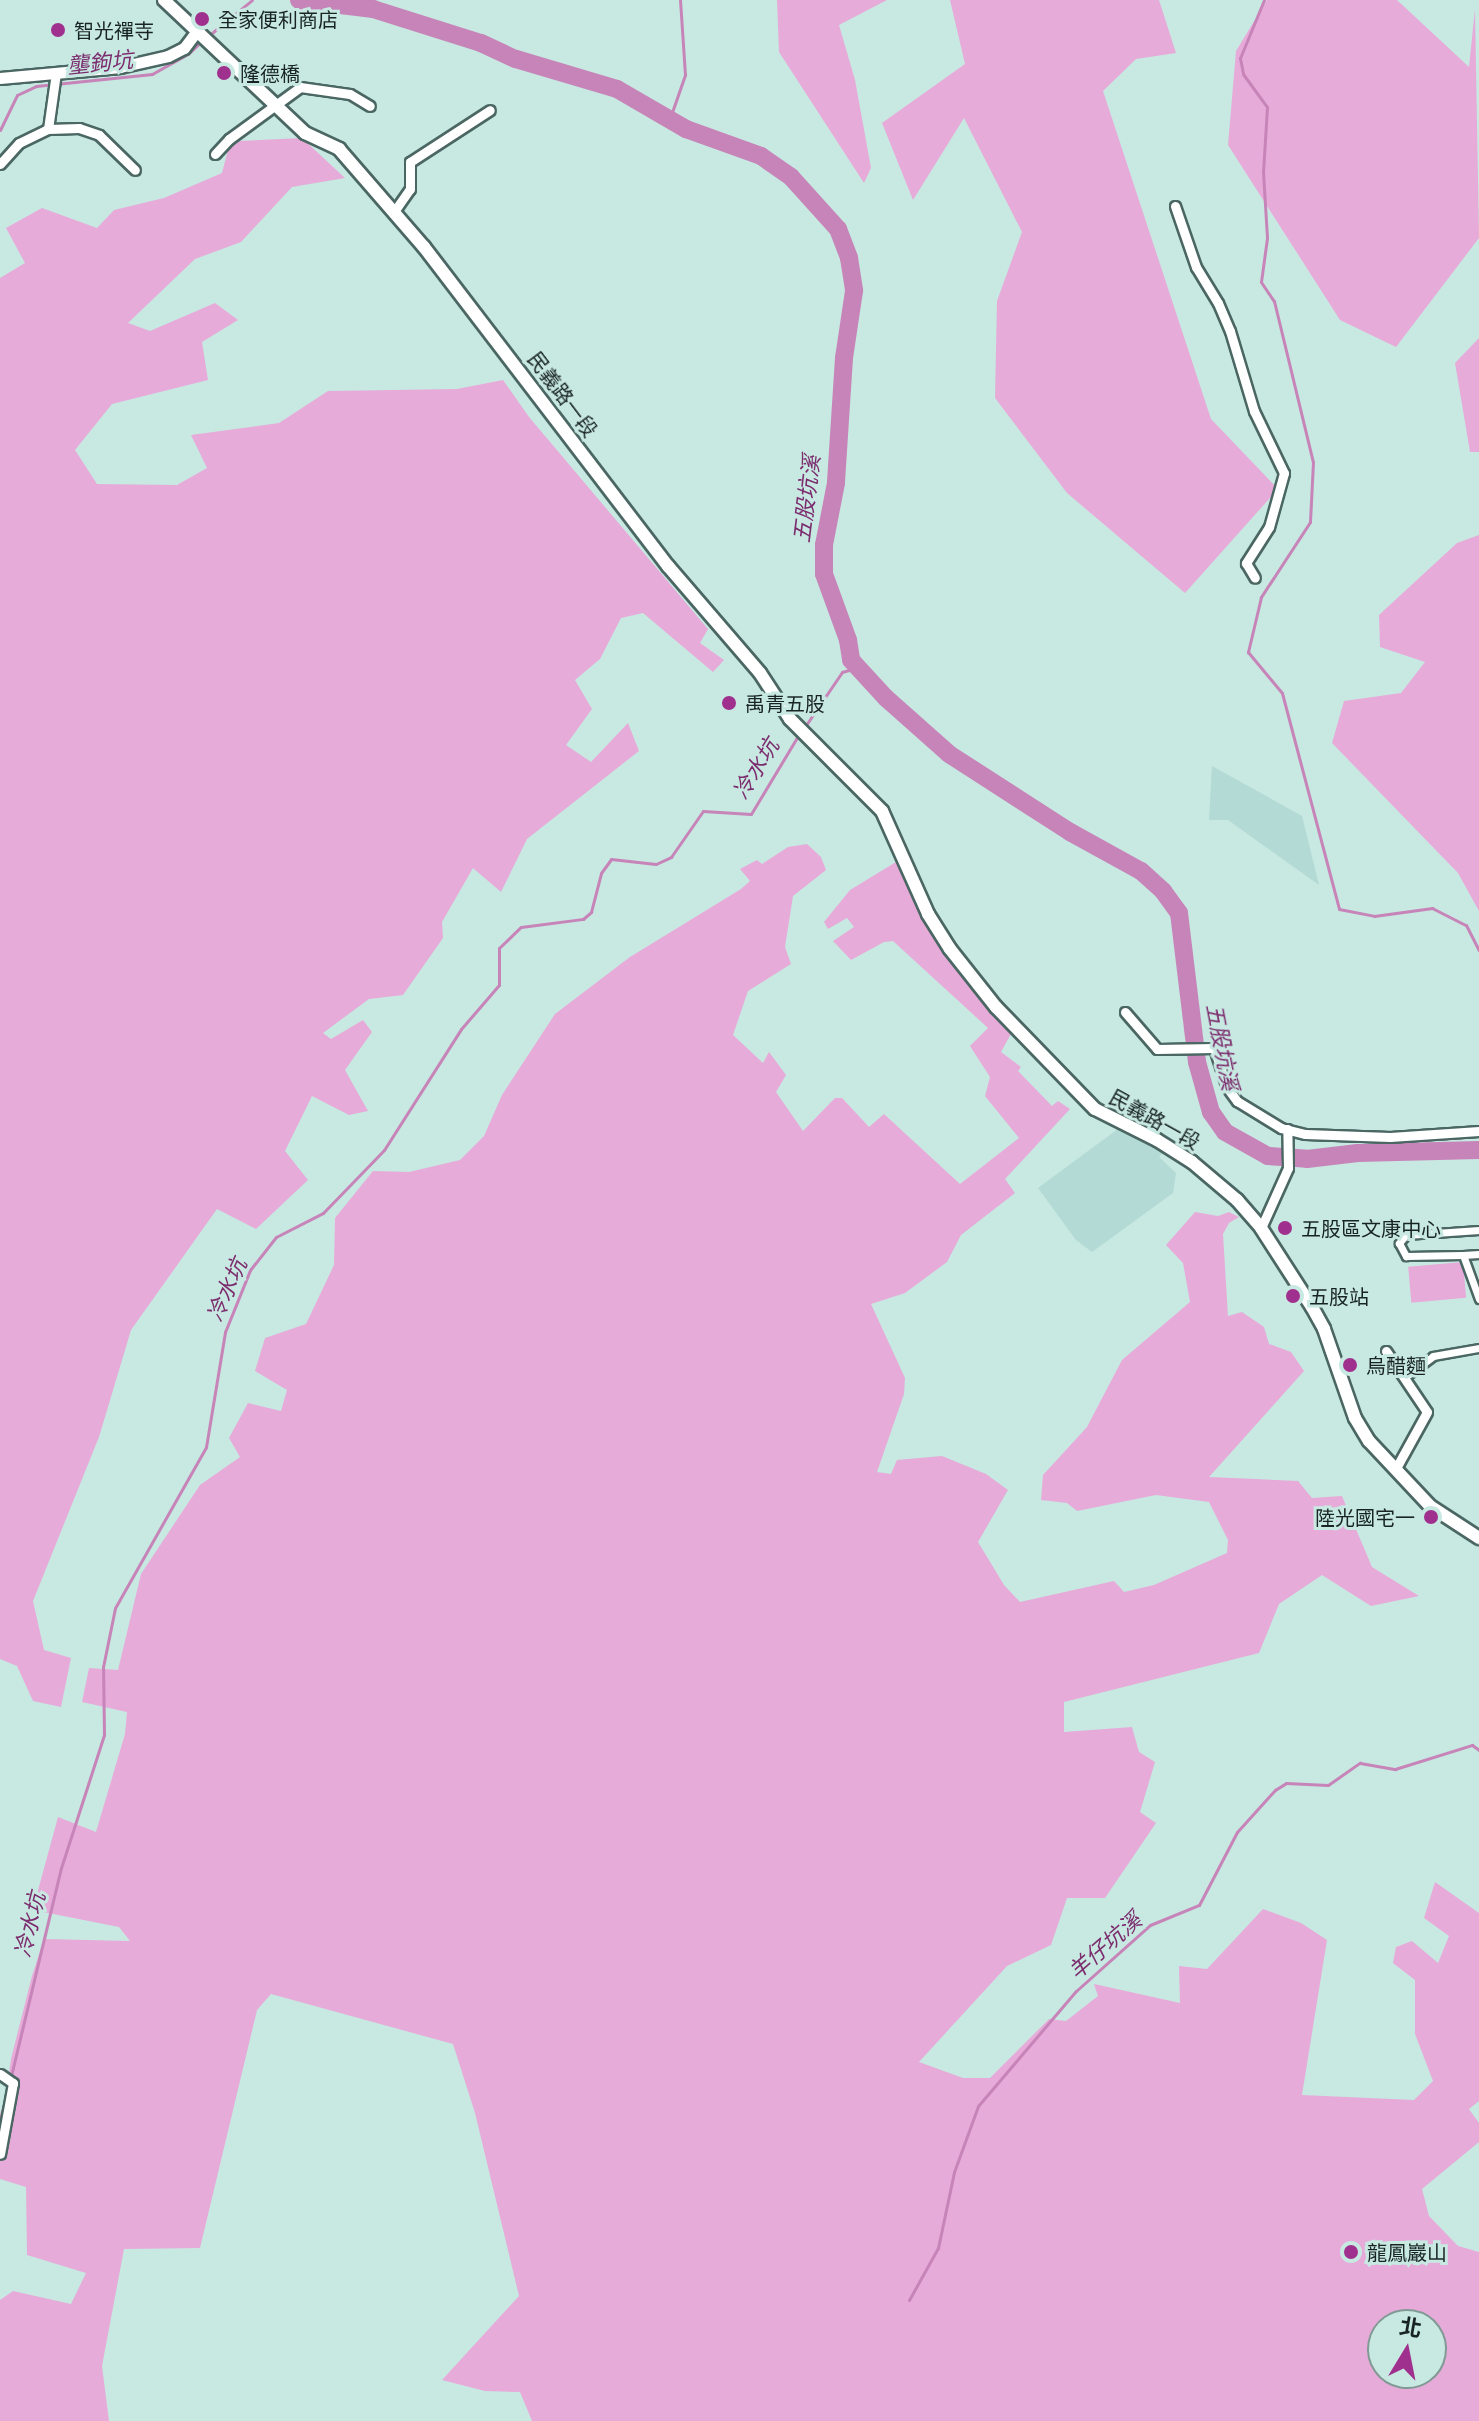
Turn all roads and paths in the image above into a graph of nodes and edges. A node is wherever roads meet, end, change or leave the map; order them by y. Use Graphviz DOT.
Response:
graph roads {
  1 [pos="164,0"];
  2 [pos="204,37"];
  3 [pos="56,76"];
  4 [pos="0,78"];
  5 [pos="276,106"];
  6 [pos="370,106"];
  7 [pos="490,110"];
  8 [pos="48,129"];
  9 [pos="215,154"];
  10 [pos="0,164"];
  11 [pos="135,170"];
  12 [pos="1175,206"];
  13 [pos="393,213"];
  14 [pos="1255,578"];
  15 [pos="1125,1012"];
  16 [pos="1479,1131"];
  17 [pos="1287,1132"];
  18 [pos="1261,1228"];
  19 [pos="1479,1230"];
  20 [pos="1479,1254"];
  21 [pos="1463,1255"];
  22 [pos="1479,1299"];
  23 [pos="1479,1348"];
  24 [pos="1386,1351"];
  25 [pos="1404,1378"];
  26 [pos="1395,1470"];
  27 [pos="1479,1538"];
  28 [pos="6,2079"];
  29 [pos="0,2154"];
  1 -- 2 [label="main road, 民義路一段"];
  2 -- 3 [label="street"];
  2 -- 5 [label="main road, 民義路一段"];
  3 -- 4 [label="street"];
  3 -- 8 [label="street"];
  5 -- 6 [label="street"];
  5 -- 9 [label="street"];
  5 -- 13 [label="main road, 民義路一段"];
  7 -- 13 [label="street"];
  8 -- 10 [label="street"];
  8 -- 11 [label="street"];
  12 -- 14 [label="street"];
  13 -- 18 [label="main road, 民義路一段"];
  15 -- 17 [label="street"];
  16 -- 17 [label="street"];
  17 -- 18 [label="street"];
  18 -- 26 [label="main road, 民義路一段"];
  19 -- 21 [label="street"];
  20 -- 21 [label="street"];
  21 -- 22 [label="street"];
  23 -- 25 [label="street"];
  24 -- 25 [label="street"];
  25 -- 26 [label="street"];
  26 -- 27 [label="main road, 民義路一段"];
  28 -- 29 [label="street"];
}
